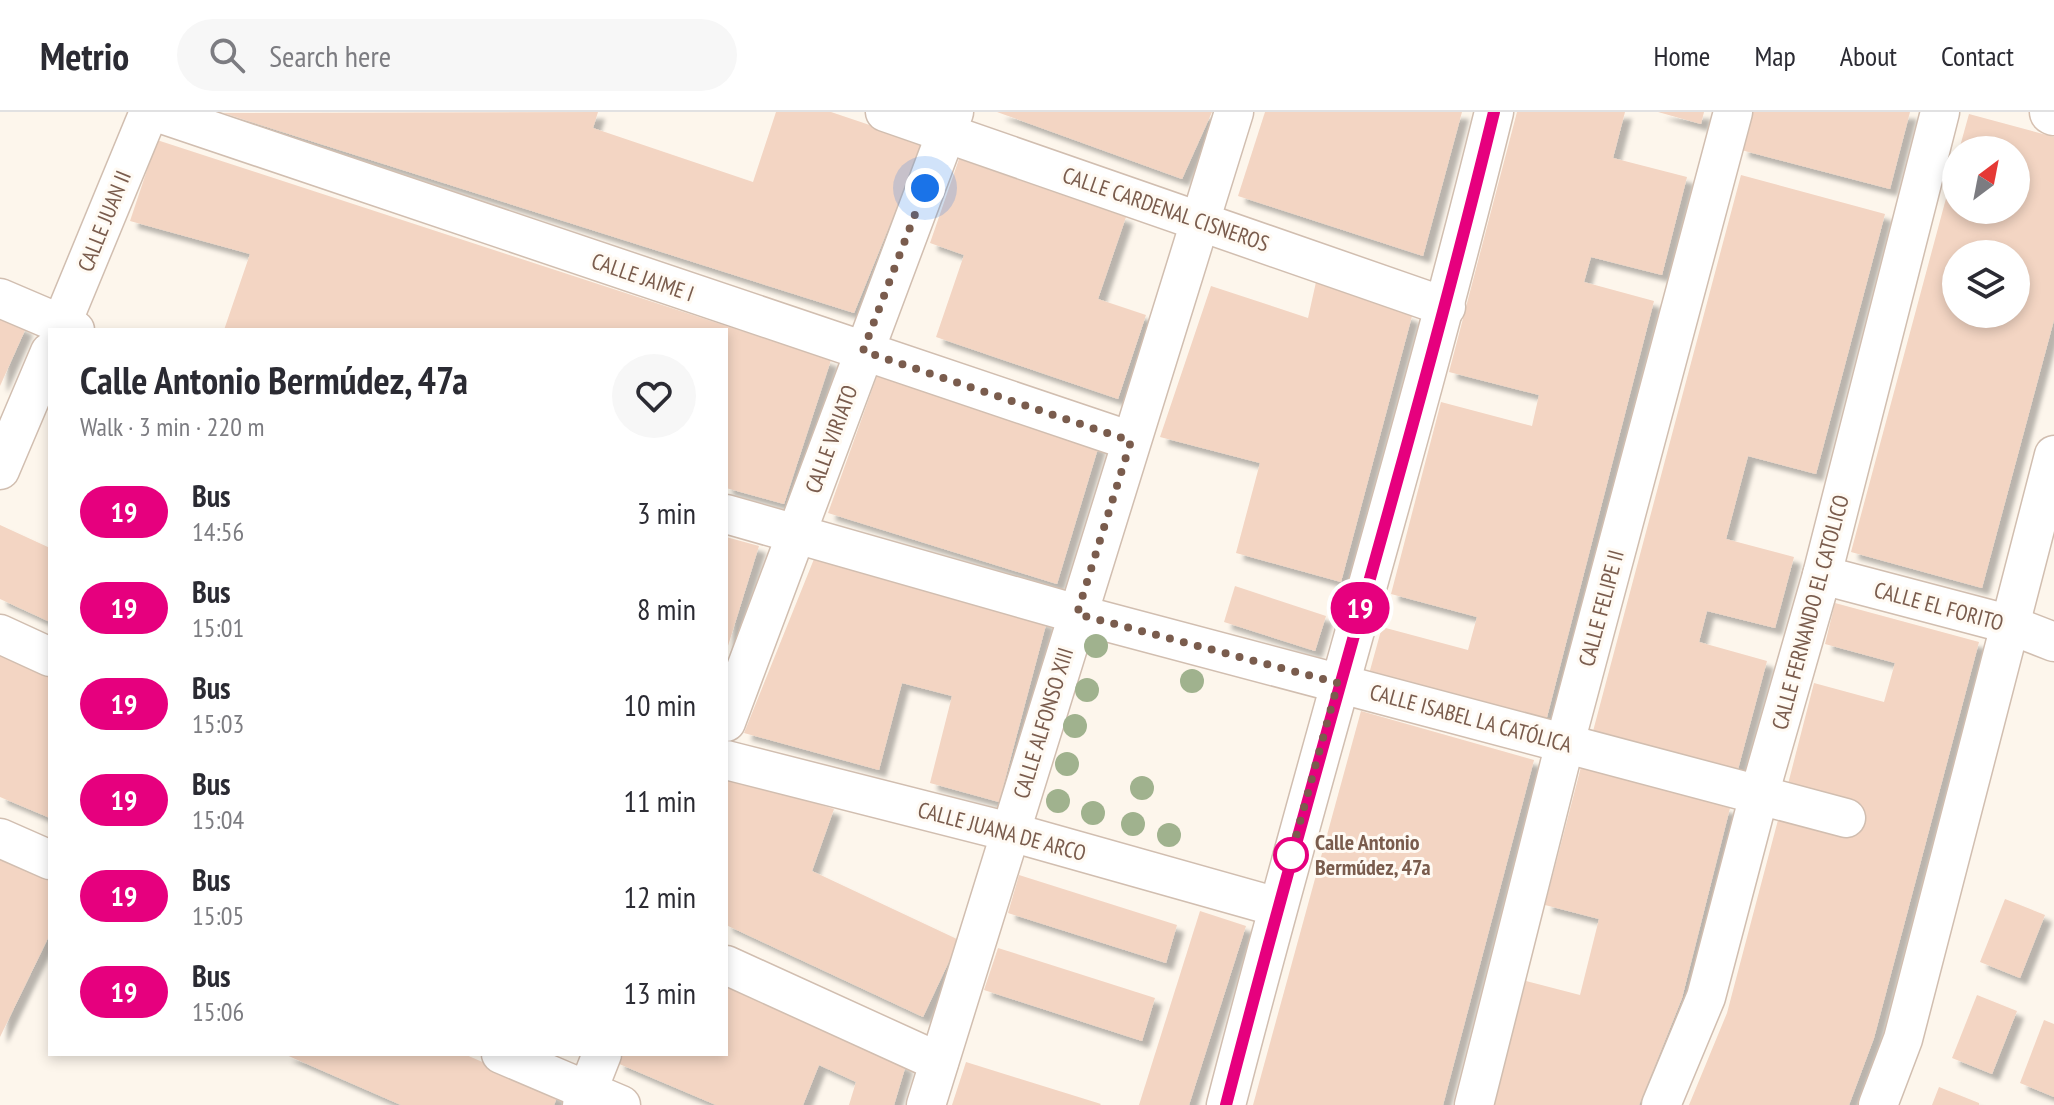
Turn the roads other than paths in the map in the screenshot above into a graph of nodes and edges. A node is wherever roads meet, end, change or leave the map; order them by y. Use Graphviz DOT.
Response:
graph roads {
  1 [pos="149,112"];
  2 [pos="156,112"];
  3 [pos="885,112"];
  4 [pos="1234,112"];
  5 [pos="1494,112"];
  6 [pos="1733,112"];
  7 [pos="1940,112"];
  8 [pos="950,122"];
  9 [pos="1199,221"];
  10 [pos="0,298"];
  11 [pos="1446,307"];
  12 [pos="51,328"];
  13 [pos="63,328"];
  14 [pos="863,351"];
  15 [pos="48,383"];
  16 [pos="35,432"];
  17 [pos="1131,441"];
  18 [pos="2054,455"];
  19 [pos="0,470"];
  20 [pos="728,515"];
  21 [pos="796,534"];
  22 [pos="1822,575"];
  23 [pos="1077,614"];
  24 [pos="2008,624"];
  25 [pos="0,634"];
  26 [pos="2054,642"];
  27 [pos="48,656"];
  28 [pos="1338,683"];
  29 [pos="728,717"];
  30 [pos="1565,743"];
  31 [pos="728,761"];
  32 [pos="1759,795"];
  33 [pos="1846,818"];
  34 [pos="1009,832"];
  35 [pos="0,838"];
  36 [pos="48,859"];
  37 [pos="1277,907"];
  38 [pos="728,966"];
  39 [pos="505,1056"];
  40 [pos="602,1056"];
  41 [pos="939,1062"];
  42 [pos="597,1100"];
  43 [pos="926,1105"];
  44 [pos="1226,1105"];
  45 [pos="1474,1105"];
  46 [pos="1661,1105"];
  47 [pos="1878,1105"];
  1 -- 13 [label="street, CALLE JUAN II"];
  2 -- 14 [label="street, CALLE JAIME I"];
  3 -- 8 [label="street, CALLE CARDENAL CISNEROS"];
  4 -- 9 [label="street, CALLE ALFONSO XIII"];
  5 -- 11 [label="street"];
  6 -- 30 [label="street, CALLE FELIPE II"];
  7 -- 22 [label="street, CALLE FERNANDO EL CATOLICO"];
  8 -- 9 [label="street, CALLE CARDENAL CISNEROS"];
  8 -- 14 [label="street, CALLE VIRIATO"];
  9 -- 11 [label="street, CALLE CARDENAL CISNEROS"];
  9 -- 17 [label="street, CALLE ALFONSO XIII"];
  10 -- 12 [label="street"];
  11 -- 28 [label="street"];
  14 -- 17 [label="street, CALLE JAIME I"];
  14 -- 21 [label="street, CALLE VIRIATO"];
  15 -- 16 [label="street, CALLE JUAN II"];
  16 -- 19 [label="street, CALLE JUAN II"];
  17 -- 23 [label="street, CALLE ALFONSO XIII"];
  18 -- 24 [label="street"];
  20 -- 21 [label="street, CALLE ISABEL LA CATÓLICA"];
  21 -- 23 [label="street, CALLE ISABEL LA CATÓLICA"];
  21 -- 29 [label="street, CALLE VIRIATO"];
  22 -- 24 [label="street, CALLE EL FORITO"];
  22 -- 32 [label="street, CALLE FERNANDO EL CATOLICO"];
  23 -- 28 [label="street, CALLE ISABEL LA CATÓLICA"];
  23 -- 34 [label="street, CALLE ALFONSO XIII"];
  24 -- 26 [label="street, CALLE EL FORITO"];
  24 -- 47 [label="street"];
  25 -- 27 [label="street"];
  28 -- 30 [label="street, CALLE ISABEL LA CATÓLICA"];
  28 -- 37 [label="street"];
  30 -- 32 [label="street, CALLE ISABEL LA CATÓLICA"];
  30 -- 45 [label="street, CALLE FELIPE II"];
  31 -- 34 [label="street, CALLE JUANA DE ARCO"];
  32 -- 33 [label="street, CALLE ISABEL LA CATÓLICA"];
  32 -- 46 [label="street, CALLE FERNANDO EL CATOLICO"];
  34 -- 37 [label="street, CALLE JUANA DE ARCO"];
  34 -- 41 [label="street, CALLE ALFONSO XIII"];
  35 -- 36 [label="street"];
  37 -- 44 [label="street"];
  38 -- 41 [label="street"];
  39 -- 42 [label="street"];
  40 -- 42 [label="street"];
  41 -- 43 [label="street, CALLE ALFONSO XIII"];
}
